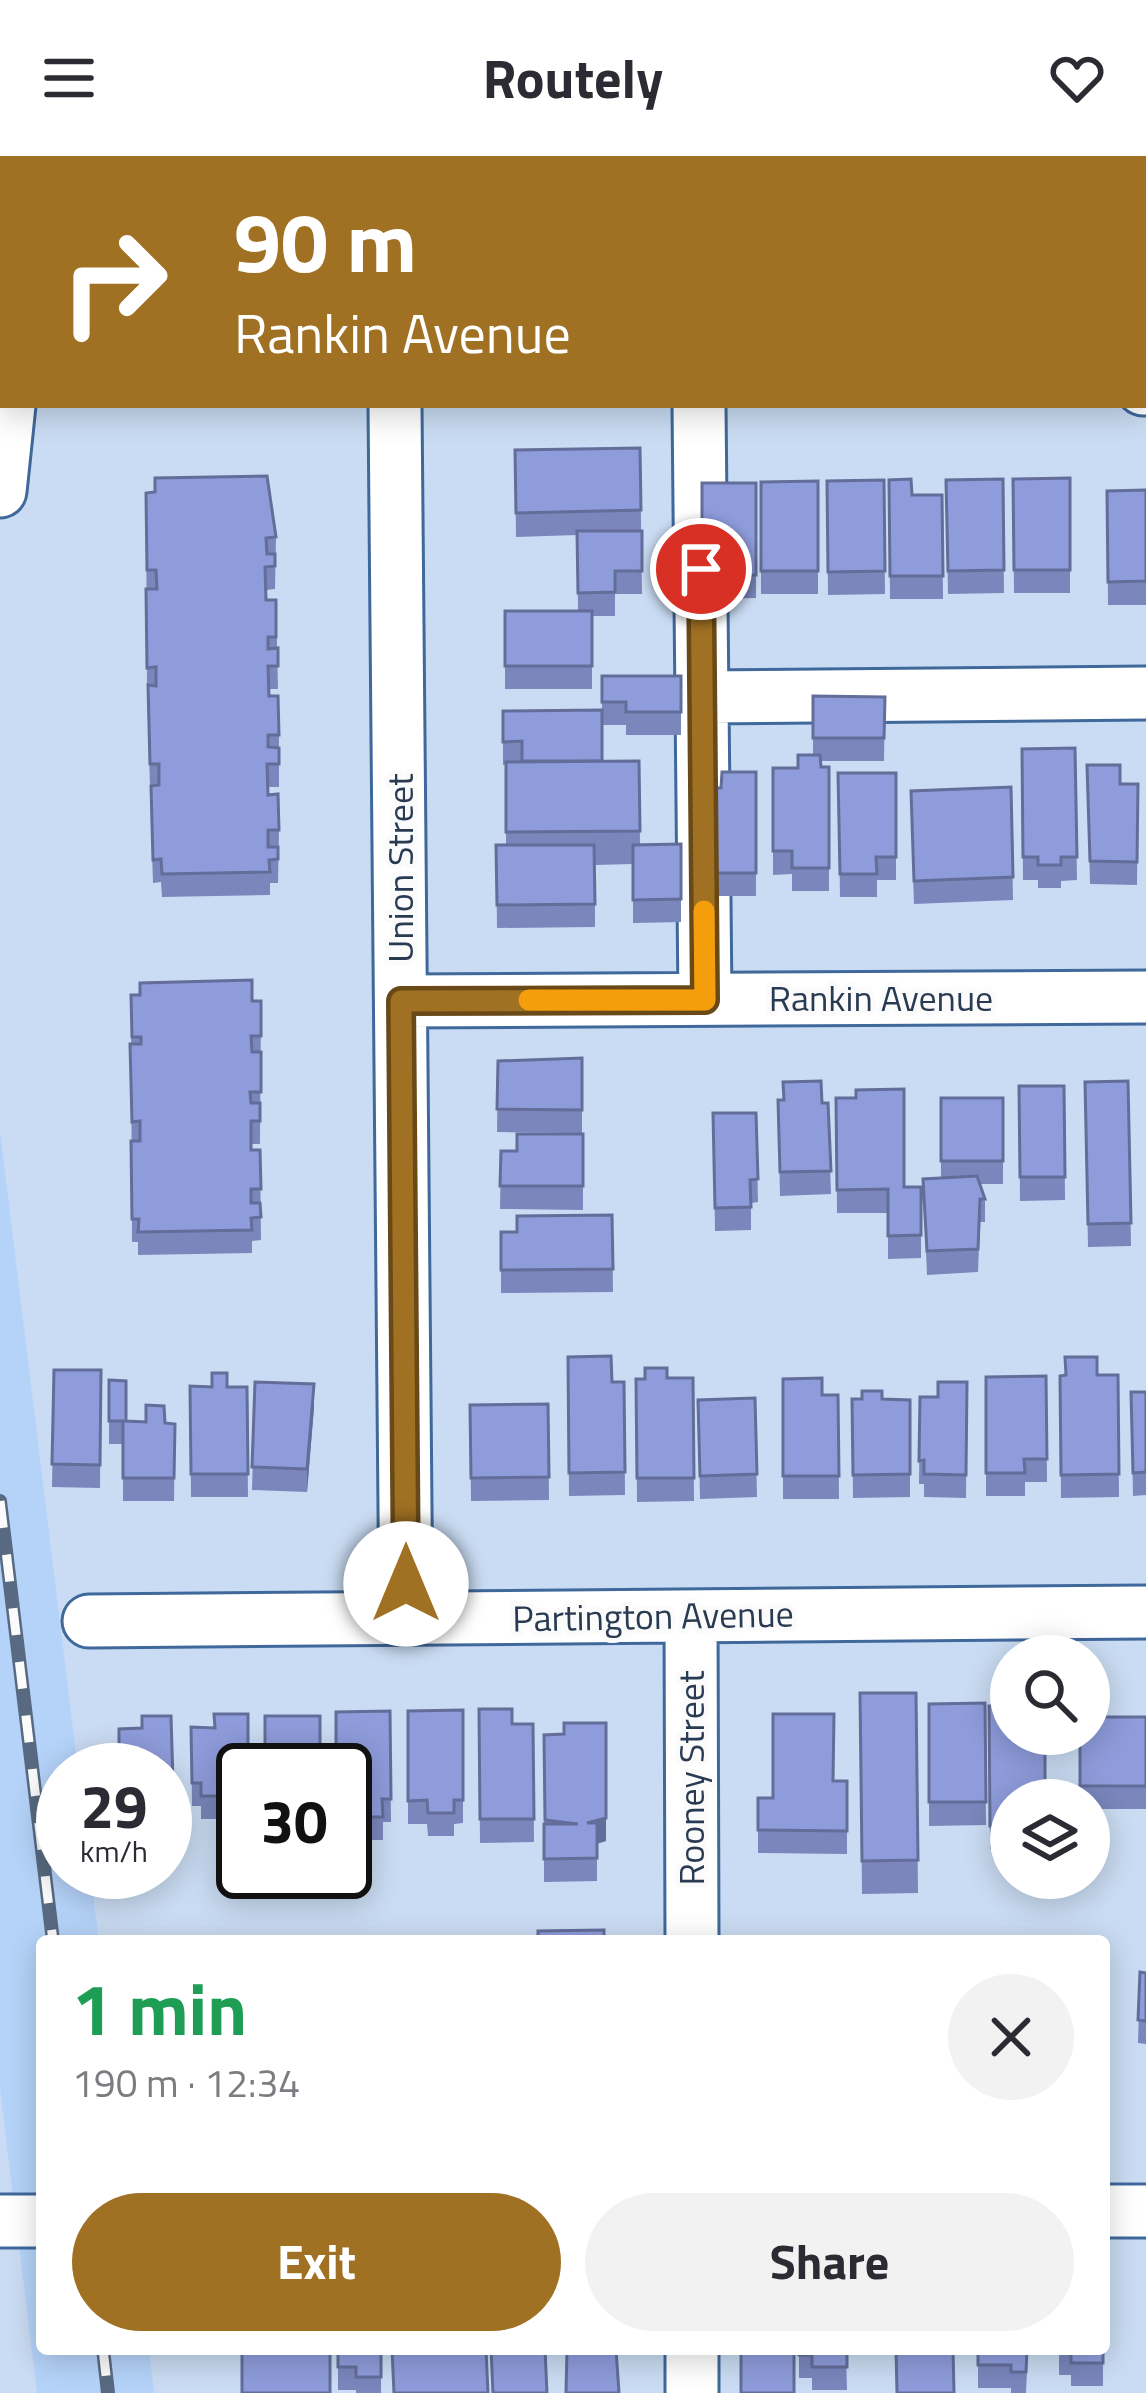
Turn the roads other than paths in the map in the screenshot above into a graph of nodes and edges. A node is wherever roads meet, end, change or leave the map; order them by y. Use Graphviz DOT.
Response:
graph roads {
  1 [pos="9,408"];
  2 [pos="395,408"];
  3 [pos="699,408"];
  4 [pos="0,491"];
  5 [pos="1146,693"];
  6 [pos="702,697"];
  7 [pos="1146,997"];
  8 [pos="705,1000"];
  9 [pos="401,1001"];
  10 [pos="1146,1612"];
  11 [pos="692,1616"];
  12 [pos="406,1618"];
  13 [pos="88,1621"];
  14 [pos="692,1935"];
  15 [pos="1146,2210"];
  16 [pos="1110,2211"];
  17 [pos="0,2221"];
  18 [pos="36,2221"];
  19 [pos="692,2355"];
  20 [pos="692,2393"];
  1 -- 4 [label="street"];
  2 -- 9 [label="street, Union Street"];
  3 -- 6 [label="street"];
  5 -- 6 [label="street"];
  6 -- 8 [label="street"];
  7 -- 8 [label="street, Rankin Avenue"];
  8 -- 9 [label="street, Rankin Avenue"];
  9 -- 12 [label="street, Union Street"];
  10 -- 11 [label="street, Partington Avenue"];
  11 -- 12 [label="street, Partington Avenue"];
  11 -- 14 [label="street, Rooney Street"];
  12 -- 13 [label="street, Partington Avenue"];
  15 -- 16 [label="street"];
  17 -- 18 [label="street"];
  19 -- 20 [label="street"];
}
